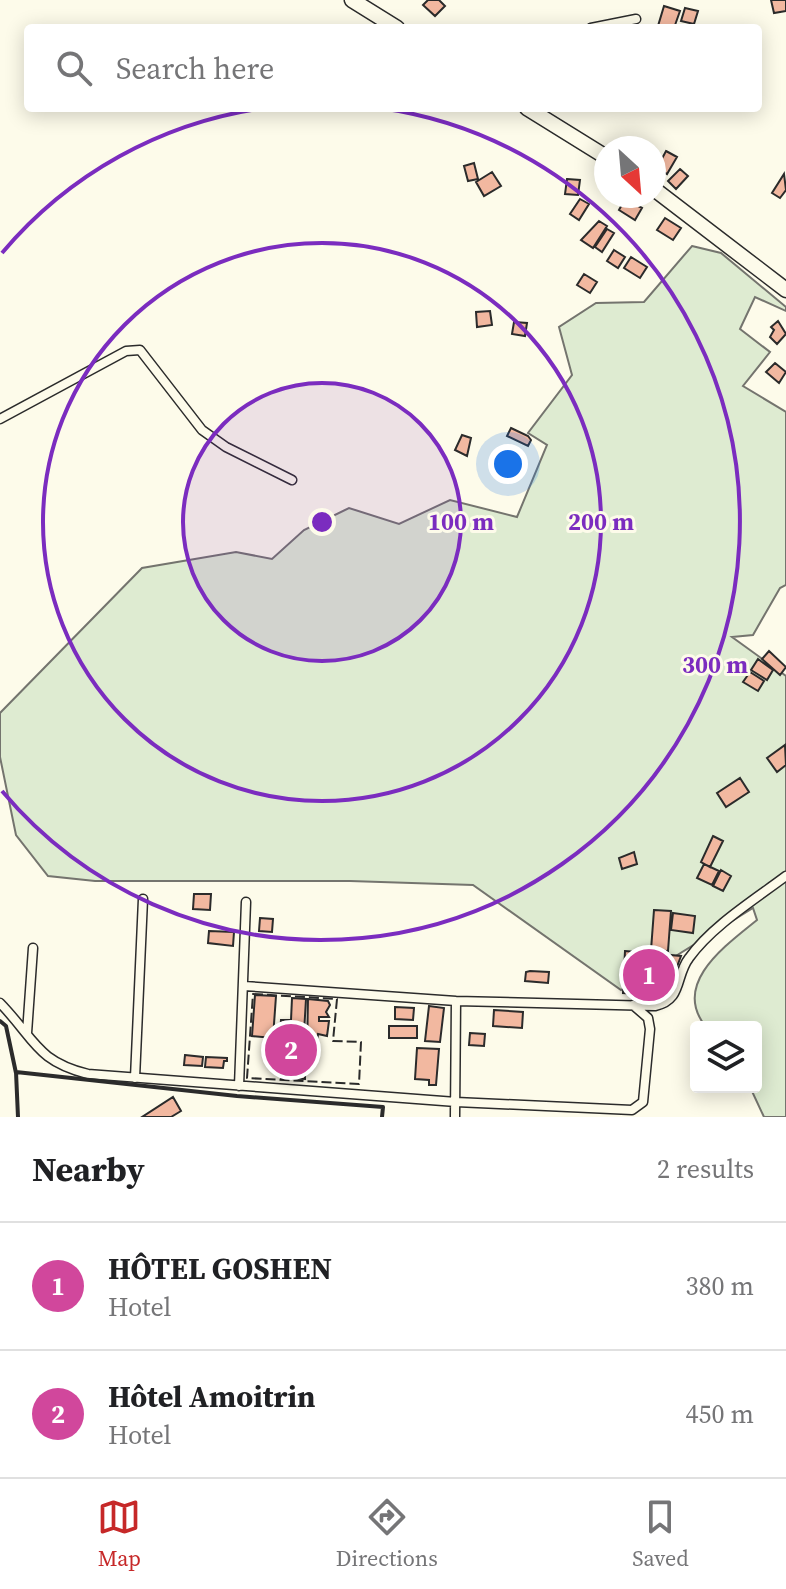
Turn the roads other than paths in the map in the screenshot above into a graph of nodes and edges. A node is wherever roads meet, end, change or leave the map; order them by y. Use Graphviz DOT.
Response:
graph roads {
  1 [pos="352,0"];
  2 [pos="636,19"];
  3 [pos="391,24"];
  4 [pos="611,24"];
  5 [pos="533,112"];
  6 [pos="594,150"];
  7 [pos="666,198"];
  8 [pos="786,290"];
  9 [pos="0,419"];
  10 [pos="292,480"];
  11 [pos="786,876"];
  12 [pos="143,899"];
  13 [pos="246,902"];
  14 [pos="33,948"];
  15 [pos="244,986"];
  16 [pos="456,1001"];
  17 [pos="0,1003"];
  18 [pos="633,1005"];
  19 [pos="27,1033"];
  20 [pos="135,1078"];
  21 [pos="239,1086"];
  22 [pos="456,1102"];
  23 [pos="455,1117"];
  1 -- 3 [label="main road"];
  2 -- 4 [label="street"];
  5 -- 6 [label="main road"];
  7 -- 8 [label="main road"];
  9 -- 10 [label="street"];
  11 -- 18 [label="street"];
  12 -- 20 [label="street"];
  13 -- 15 [label="street"];
  14 -- 19 [label="street"];
  15 -- 16 [label="street"];
  15 -- 21 [label="street"];
  16 -- 18 [label="street"];
  16 -- 22 [label="street"];
  17 -- 19 [label="street"];
  18 -- 22 [label="street"];
  19 -- 20 [label="street"];
  20 -- 21 [label="street"];
  21 -- 22 [label="street"];
  22 -- 23 [label="street"];
}
